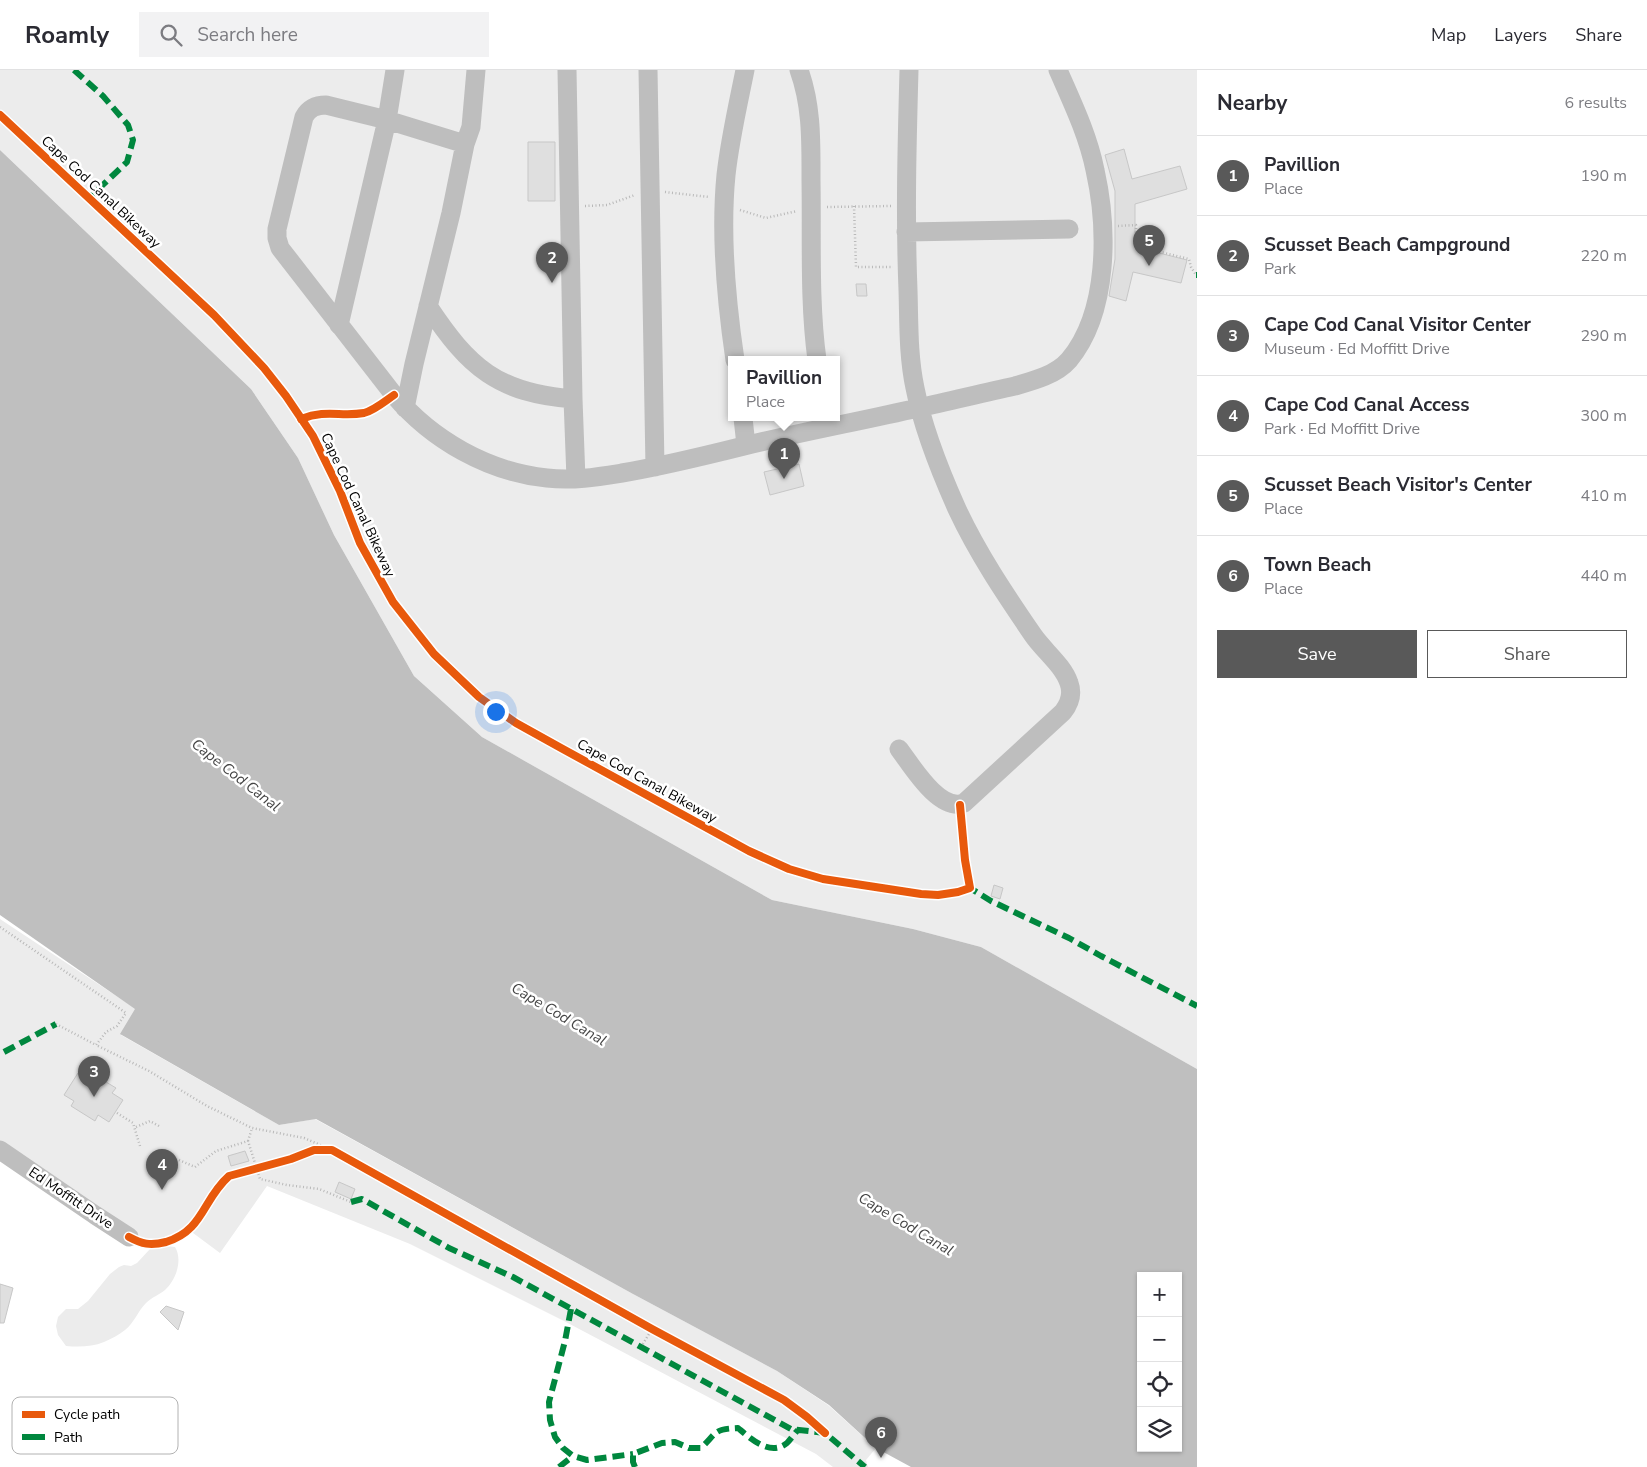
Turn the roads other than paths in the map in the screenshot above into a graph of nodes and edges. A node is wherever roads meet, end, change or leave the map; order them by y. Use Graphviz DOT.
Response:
graph roads {
  1 [pos="395,70"];
  2 [pos="476,70"];
  3 [pos="567,70"];
  4 [pos="648,70"];
  5 [pos="745,70"];
  6 [pos="798,70"];
  7 [pos="909,70"];
  8 [pos="1058,70"];
  9 [pos="387,120"];
  10 [pos="466,144"];
  11 [pos="1069,229"];
  12 [pos="906,232"];
  13 [pos="428,306"];
  14 [pos="339,325"];
  15 [pos="735,356"];
  16 [pos="817,356"];
  17 [pos="573,399"];
  18 [pos="405,408"];
  19 [pos="920,408"];
  20 [pos="743,421"];
  21 [pos="840,421"];
  22 [pos="832,422"];
  23 [pos="746,446"];
  24 [pos="656,468"];
  25 [pos="576,479"];
  26 [pos="899,749"];
  27 [pos="0,1150"];
  28 [pos="128,1237"];
  1 -- 9 [label="street"];
  2 -- 10 [label="street"];
  3 -- 17 [label="street"];
  4 -- 24 [label="street"];
  5 -- 15 [label="street"];
  6 -- 16 [label="street"];
  7 -- 12 [label="street"];
  8 -- 19 [label="street"];
  9 -- 10 [label="street"];
  9 -- 14 [label="street"];
  9 -- 14 [label="street"];
  10 -- 13 [label="street"];
  11 -- 12 [label="street"];
  12 -- 19 [label="street"];
  13 -- 17 [label="street"];
  13 -- 18 [label="street"];
  14 -- 18 [label="street"];
  17 -- 25 [label="street"];
  18 -- 25 [label="street"];
  19 -- 21 [label="street"];
  19 -- 26 [label="street"];
  20 -- 23 [label="street"];
  22 -- 23 [label="street"];
  23 -- 24 [label="street"];
  24 -- 25 [label="street"];
  27 -- 28 [label="street, Ed Moffitt Drive"];
}
